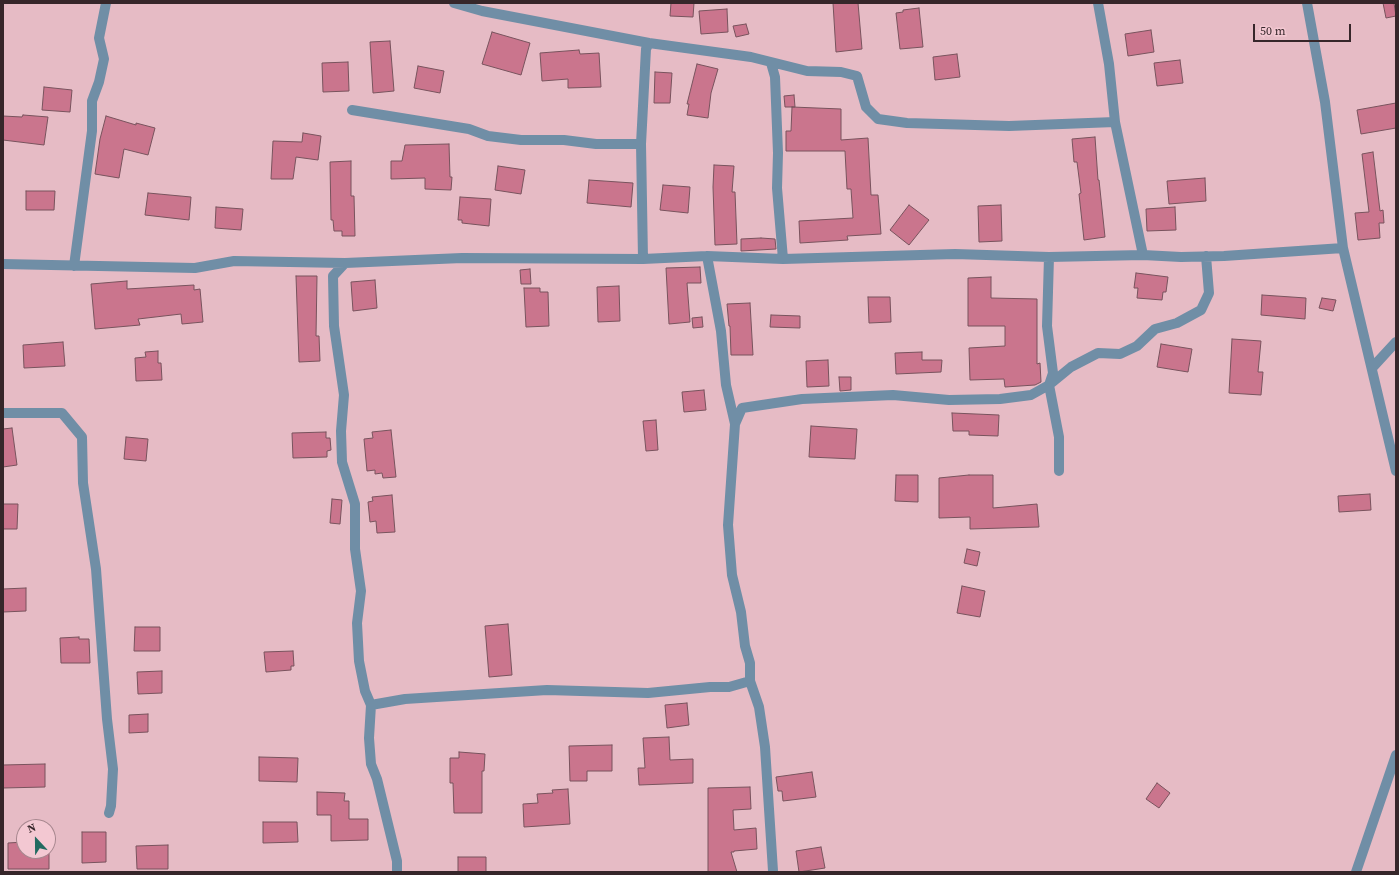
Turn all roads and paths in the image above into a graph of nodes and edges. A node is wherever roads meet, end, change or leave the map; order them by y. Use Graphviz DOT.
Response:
graph roads {
  1 [pos="106,3"];
  2 [pos="454,3"];
  3 [pos="1098,3"];
  4 [pos="1307,3"];
  5 [pos="483,7"];
  6 [pos="649,43"];
  7 [pos="771,63"];
  8 [pos="352,110"];
  9 [pos="1115,122"];
  10 [pos="641,144"];
  11 [pos="1343,248"];
  12 [pos="1143,255"];
  13 [pos="707,256"];
  14 [pos="1206,256"];
  15 [pos="1049,257"];
  16 [pos="643,259"];
  17 [pos="783,260"];
  18 [pos="344,262"];
  19 [pos="3,264"];
  20 [pos="74,266"];
  21 [pos="1396,342"];
  22 [pos="1372,368"];
  23 [pos="1049,385"];
  24 [pos="3,413"];
  25 [pos="735,424"];
  26 [pos="1059,471"];
  27 [pos="1396,471"];
  28 [pos="750,681"];
  29 [pos="371,705"];
  30 [pos="1396,755"];
  31 [pos="108,813"];
  32 [pos="773,871"];
  33 [pos="397,872"];
  34 [pos="1356,872"];
  1 -- 20 [label="street"];
  2 -- 5 [label="street"];
  3 -- 9 [label="street"];
  4 -- 11 [label="street"];
  5 -- 6 [label="street"];
  6 -- 7 [label="street"];
  6 -- 10 [label="street"];
  7 -- 9 [label="street"];
  7 -- 17 [label="street"];
  8 -- 10 [label="street"];
  9 -- 12 [label="street"];
  10 -- 16 [label="street"];
  11 -- 14 [label="street"];
  11 -- 22 [label="street"];
  12 -- 14 [label="street"];
  12 -- 15 [label="street"];
  13 -- 16 [label="street"];
  13 -- 17 [label="street"];
  13 -- 25 [label="street"];
  14 -- 23 [label="street"];
  15 -- 17 [label="street"];
  15 -- 23 [label="street"];
  16 -- 18 [label="street"];
  18 -- 20 [label="street"];
  18 -- 29 [label="street"];
  19 -- 20 [label="street"];
  21 -- 22 [label="street"];
  22 -- 27 [label="street"];
  23 -- 25 [label="street"];
  23 -- 26 [label="street"];
  24 -- 31 [label="street"];
  25 -- 28 [label="street"];
  28 -- 29 [label="street"];
  28 -- 32 [label="street"];
  29 -- 33 [label="street"];
  30 -- 34 [label="street"];
}
